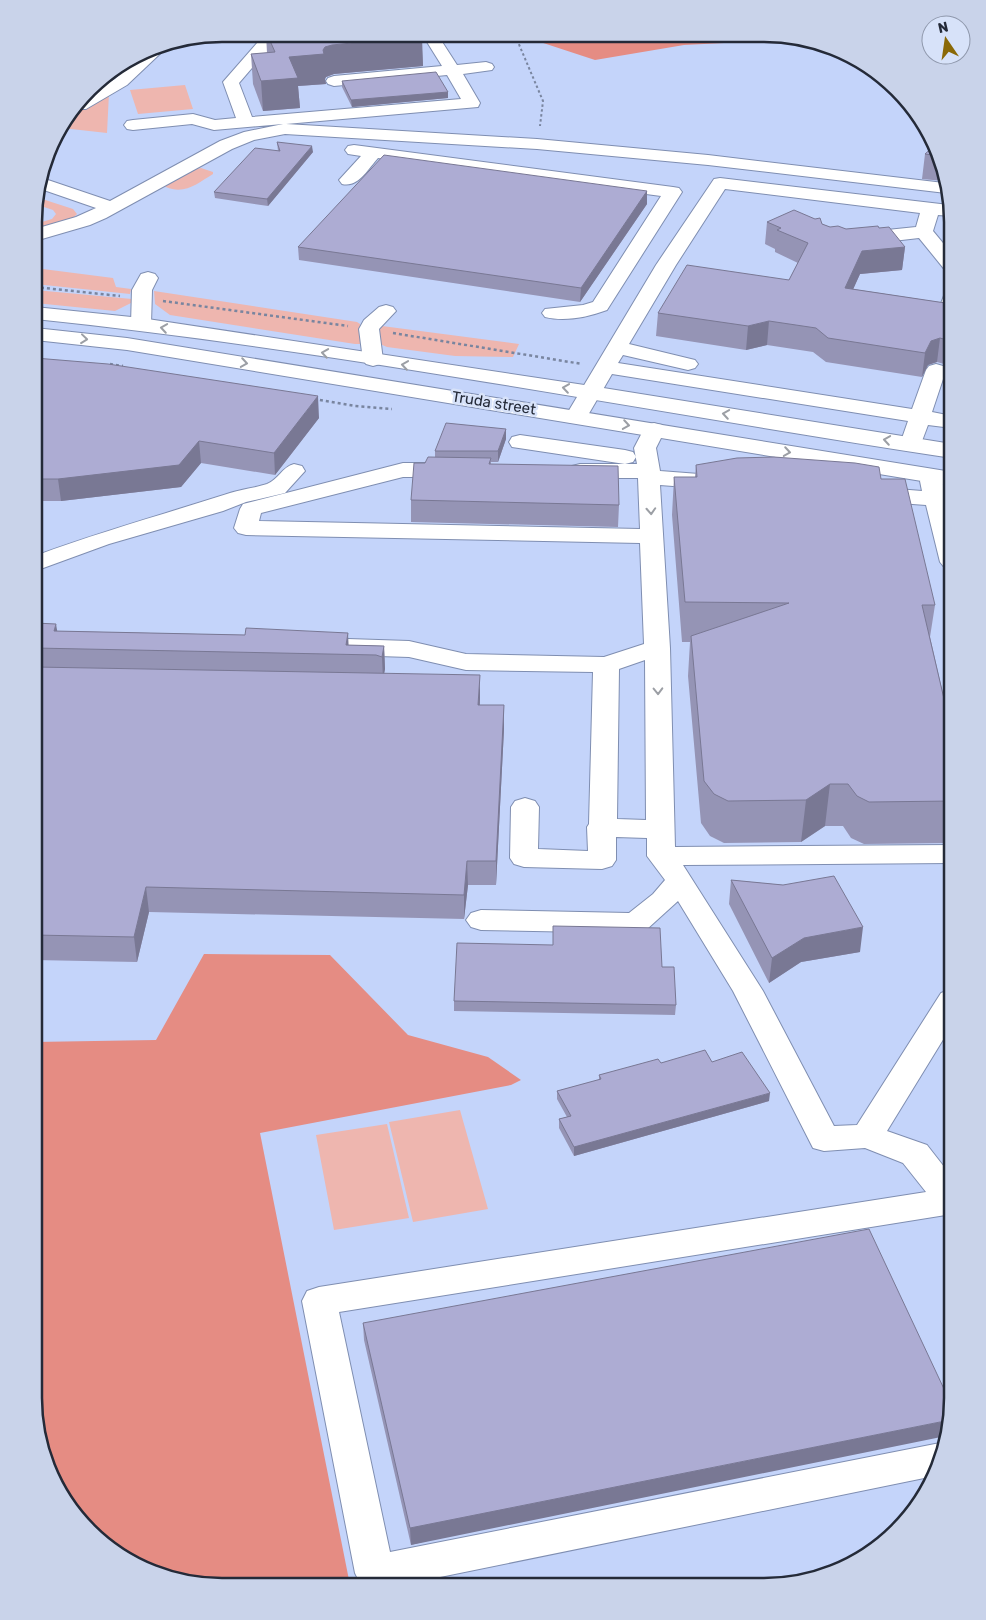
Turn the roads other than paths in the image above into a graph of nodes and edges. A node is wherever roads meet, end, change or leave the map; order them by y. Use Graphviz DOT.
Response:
graph roads {
  1 [pos="267,42"];
  2 [pos="435,42"];
  3 [pos="260,50"];
  4 [pos="143,61"];
  5 [pos="327,66"];
  6 [pos="486,67"];
  7 [pos="452,70"];
  8 [pos="390,76"];
  9 [pos="92,98"];
  10 [pos="405,108"];
  11 [pos="334,114"];
  12 [pos="133,125"];
  13 [pos="214,125"];
  14 [pos="248,129"];
  15 [pos="226,145"];
  16 [pos="577,148"];
  17 [pos="374,152"];
  18 [pos="560,177"];
  19 [pos="348,180"];
  20 [pos="47,186"];
  21 [pos="940,187"];
  22 [pos="45,196"];
  23 [pos="931,208"];
  24 [pos="105,210"];
  25 [pos="943,210"];
  26 [pos="924,232"];
  27 [pos="42,233"];
  28 [pos="838,241"];
  29 [pos="944,256"];
  30 [pos="148,278"];
  31 [pos="930,303"];
  32 [pos="944,309"];
  33 [pos="386,311"];
  34 [pos="552,313"];
  35 [pos="42,314"];
  36 [pos="141,324"];
  37 [pos="42,335"];
  38 [pos="617,348"];
  39 [pos="373,360"];
  40 [pos="605,367"];
  41 [pos="936,370"];
  42 [pos="590,392"];
  43 [pos="668,405"];
  44 [pos="944,406"];
  45 [pos="922,409"];
  46 [pos="576,417"];
  47 [pos="944,419"];
  48 [pos="654,430"];
  49 [pos="520,442"];
  50 [pos="911,444"];
  51 [pos="944,450"];
  52 [pos="471,470"];
  53 [pos="649,470"];
  54 [pos="294,471"];
  55 [pos="560,471"];
  56 [pos="930,475"];
  57 [pos="944,478"];
  58 [pos="728,483"];
  59 [pos="847,492"];
  60 [pos="943,512"];
  61 [pos="652,536"];
  62 [pos="42,561"];
  63 [pos="321,646"];
  64 [pos="657,648"];
  65 [pos="606,665"];
  66 [pos="525,808"];
  67 [pos="601,827"];
  68 [pos="660,843"];
  69 [pos="944,854"];
  70 [pos="680,880"];
  71 [pos="481,920"];
  72 [pos="944,1013"];
  73 [pos="867,1136"];
  74 [pos="944,1191"];
  75 [pos="944,1202"];
  76 [pos="932,1461"];
  1 -- 3 [label="main road"];
  2 -- 7 [label="main road"];
  3 -- 5 [label="main road"];
  3 -- 14 [label="main road"];
  4 -- 9 [label="main road"];
  5 -- 8 [label="main road"];
  5 -- 11 [label="main road"];
  6 -- 7 [label="main road"];
  7 -- 8 [label="main road"];
  7 -- 10 [label="main road"];
  8 -- 10 [label="main road"];
  10 -- 11 [label="main road"];
  11 -- 14 [label="main road"];
  12 -- 13 [label="main road"];
  13 -- 14 [label="main road"];
  13 -- 15 [label="main road"];
  14 -- 15 [label="main road"];
  14 -- 16 [label="main road"];
  14 -- 17 [label="main road"];
  15 -- 24 [label="main road"];
  16 -- 18 [label="main road"];
  16 -- 21 [label="main road"];
  17 -- 18 [label="main road"];
  17 -- 19 [label="main road"];
  18 -- 34 [label="main road"];
  20 -- 24 [label="main road"];
  22 -- 24 [label="main road"];
  23 -- 25 [label="main road"];
  23 -- 26 [label="main road"];
  23 -- 38 [label="main road"];
  24 -- 27 [label="main road"];
  26 -- 28 [label="main road"];
  26 -- 29 [label="main road"];
  30 -- 36 [label="main road"];
  31 -- 32 [label="main road"];
  33 -- 39 [label="main road"];
  35 -- 36 [label="main road, Truda street"];
  39 -- 36 [label="main road, Truda street, one-way"];
  37 -- 46 [label="main road, Truda street, one-way"];
  38 -- 40 [label="main road"];
  38 -- 45 [label="main road"];
  42 -- 39 [label="main road, Truda street, one-way"];
  40 -- 42 [label="main road"];
  40 -- 45 [label="main road"];
  41 -- 45 [label="main road"];
  42 -- 43 [label="main road, Truda street"];
  42 -- 46 [label="main road"];
  43 -- 48 [label="main road"];
  50 -- 43 [label="main road, Truda street, one-way"];
  44 -- 45 [label="main road"];
  45 -- 47 [label="main road"];
  45 -- 50 [label="main road"];
  46 -- 48 [label="main road, Truda street, one-way"];
  48 -- 53 [label="main road"];
  48 -- 56 [label="main road, Truda street, one-way"];
  49 -- 53 [label="main road"];
  50 -- 51 [label="main road, Truda street"];
  52 -- 61 [label="main road"];
  53 -- 55 [label="main road"];
  53 -- 58 [label="main road"];
  53 -- 61 [label="main road, one-way"];
  54 -- 62 [label="main road"];
  56 -- 57 [label="main road, Truda street"];
  56 -- 60 [label="main road"];
  59 -- 60 [label="main road"];
  61 -- 64 [label="main road"];
  63 -- 65 [label="main road"];
  64 -- 65 [label="main road"];
  64 -- 68 [label="main road, one-way"];
  65 -- 67 [label="main road"];
  66 -- 67 [label="main road"];
  67 -- 68 [label="main road"];
  68 -- 69 [label="main road"];
  68 -- 70 [label="main road"];
  70 -- 71 [label="main road"];
  70 -- 73 [label="main road"];
  72 -- 73 [label="main road"];
  73 -- 74 [label="main road"];
  75 -- 76 [label="main road"];
}
